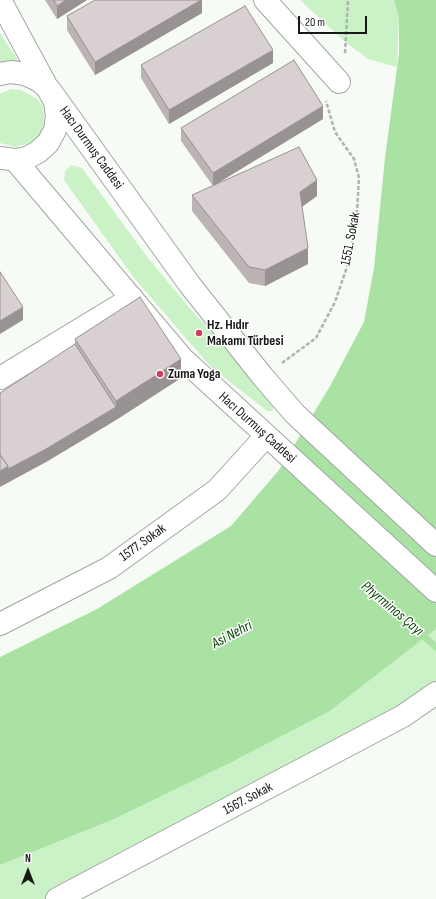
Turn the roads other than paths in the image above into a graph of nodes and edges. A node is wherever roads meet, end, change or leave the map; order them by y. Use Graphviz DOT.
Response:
graph roads {
  1 [pos="0,0"];
  2 [pos="265,0"];
  3 [pos="0,74"];
  4 [pos="339,82"];
  5 [pos="49,89"];
  6 [pos="5,160"];
  7 [pos="132,298"];
  8 [pos="0,378"];
  9 [pos="266,436"];
  10 [pos="436,545"];
  11 [pos="436,591"];
  12 [pos="0,624"];
  13 [pos="436,693"];
  14 [pos="72,896"];
  1 -- 5 [label="main road, Hacı Durmuş Caddesi"];
  2 -- 4 [label="main road"];
  3 -- 5 [label="main road, Hacı Durmuş Caddesi"];
  5 -- 6 [label="main road, Hacı Durmuş Caddesi"];
  5 -- 10 [label="main road, Hacı Durmuş Caddesi"];
  6 -- 7 [label="main road, Hacı Durmuş Caddesi"];
  7 -- 8 [label="main road"];
  7 -- 9 [label="main road, Hacı Durmuş Caddesi"];
  9 -- 11 [label="main road, Hacı Durmuş Caddesi"];
  9 -- 12 [label="main road, 1577. Sokak"];
  13 -- 14 [label="main road, 1567. Sokak"];
}
